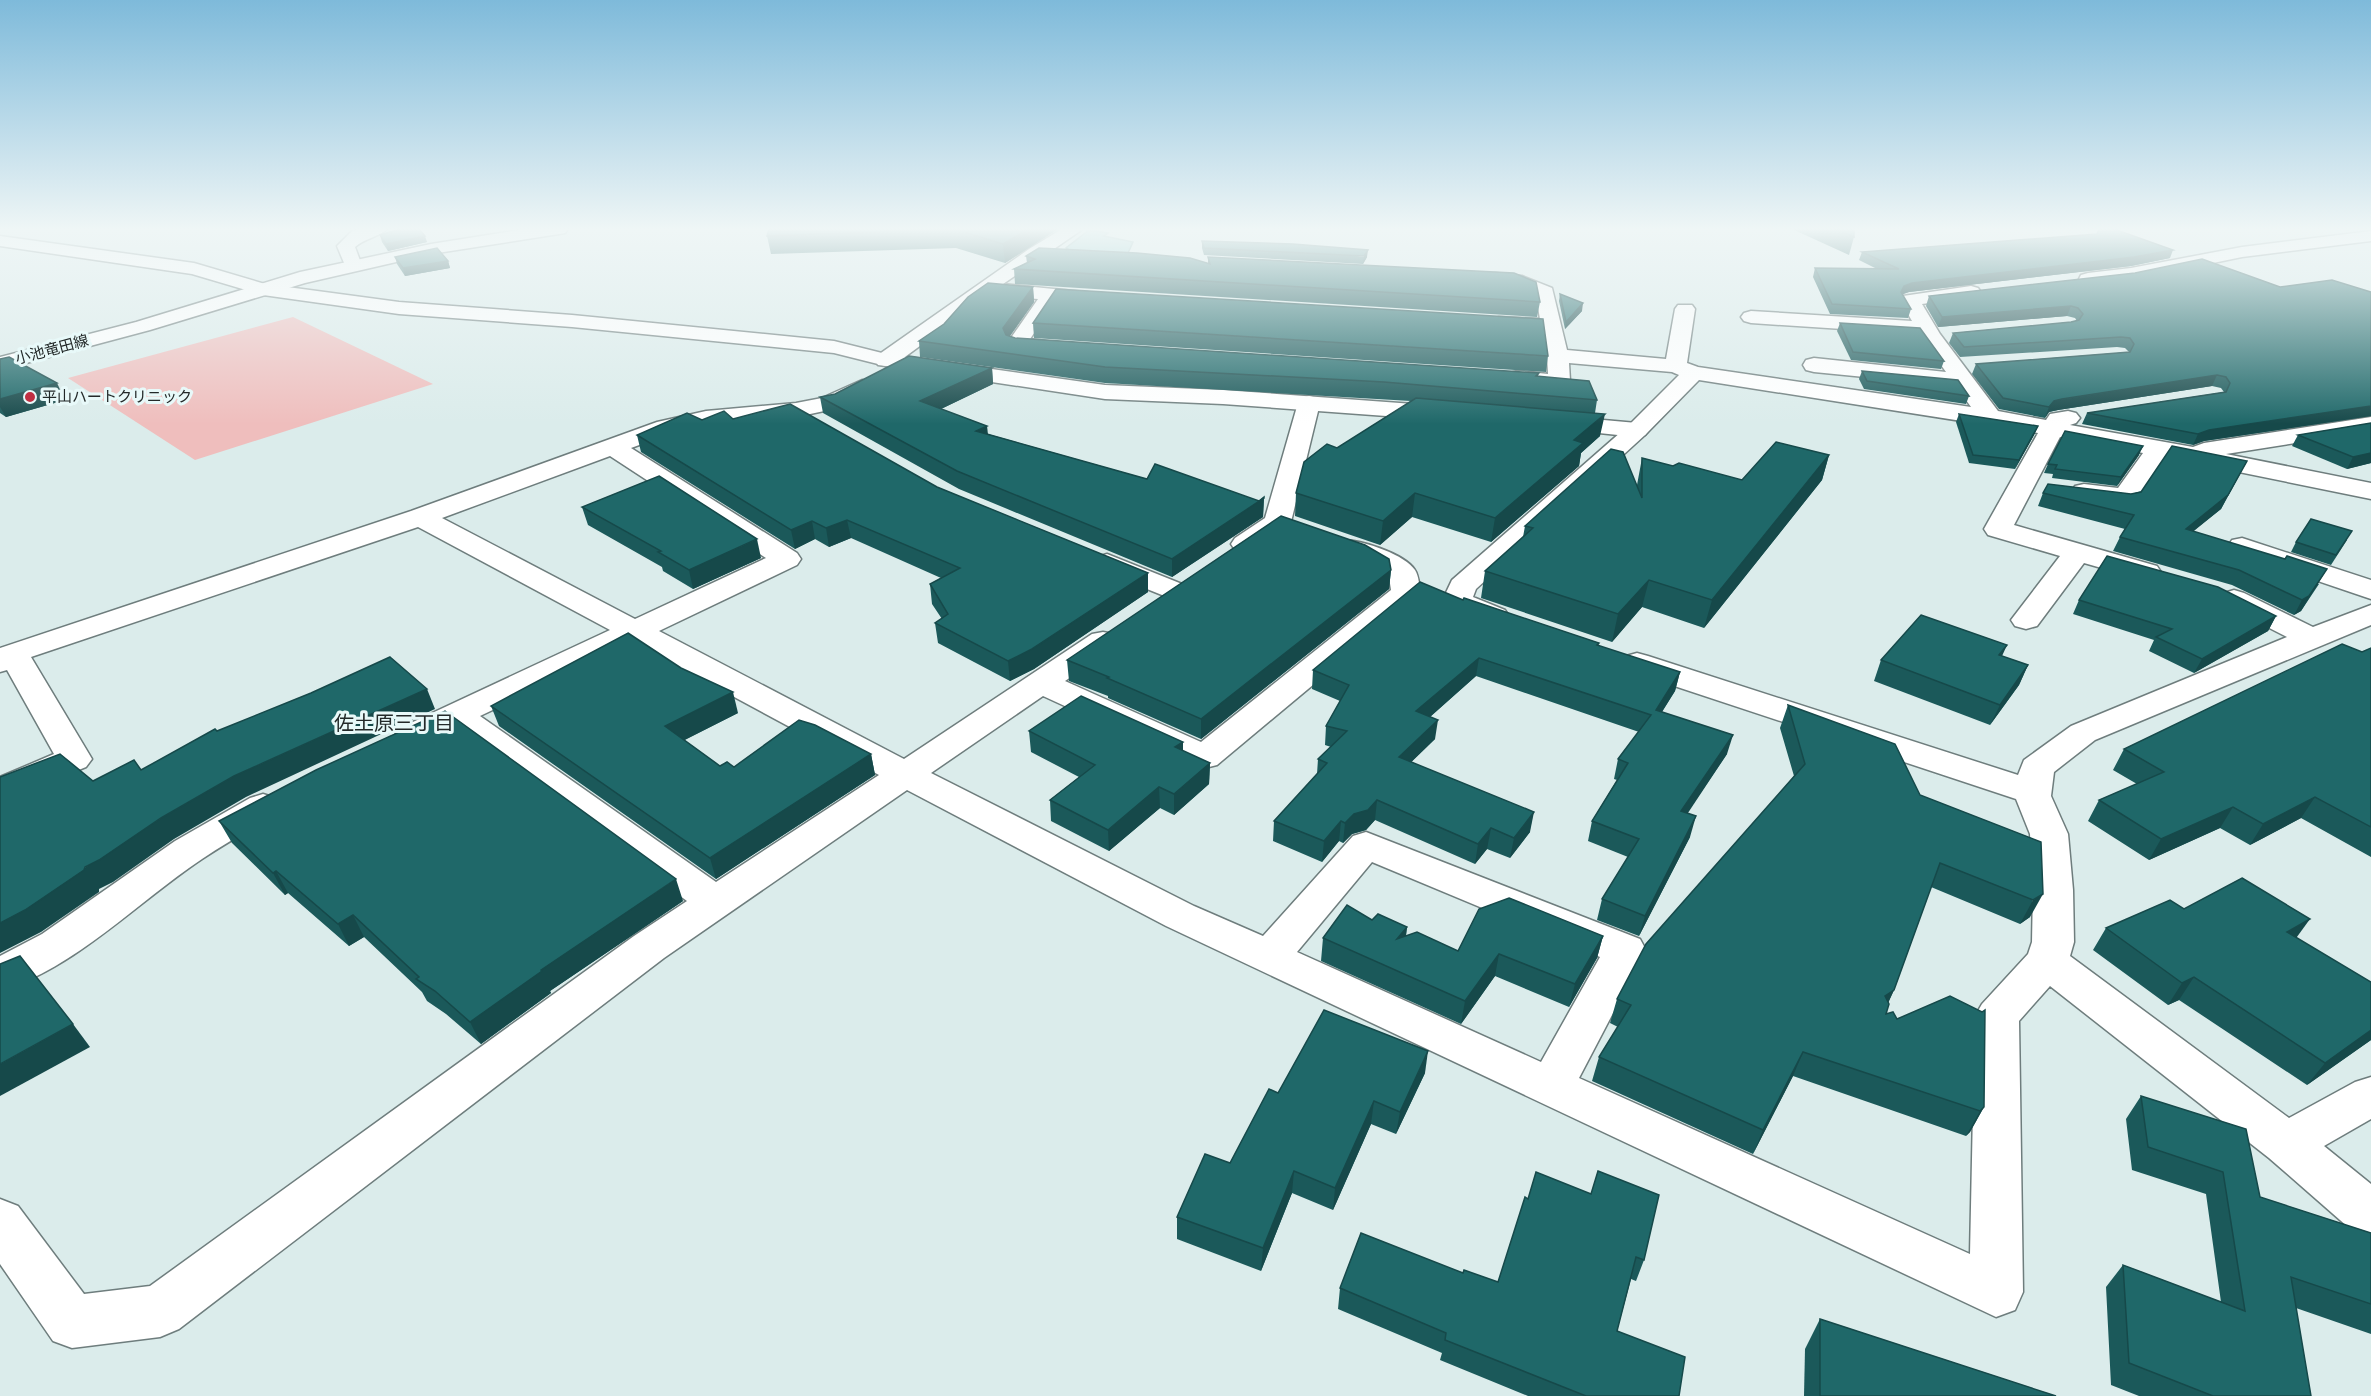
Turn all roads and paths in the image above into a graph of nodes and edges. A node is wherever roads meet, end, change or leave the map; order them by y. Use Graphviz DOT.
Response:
graph roads {
  1 [pos="249,294"];
  2 [pos="294,294"];
  3 [pos="979,294"];
  4 [pos="1034,294"];
  5 [pos="1545,294"];
  6 [pos="1958,294"];
  7 [pos="1051,296"];
  8 [pos="1119,299"];
  9 [pos="1685,309"];
  10 [pos="1752,317"];
  11 [pos="1480,322"];
  12 [pos="1551,326"];
  13 [pos="1929,332"];
  14 [pos="1954,334"];
  15 [pos="1075,348"];
  16 [pos="1558,356"];
  17 [pos="896,362"];
  18 [pos="0,364"];
  19 [pos="1978,364"];
  20 [pos="1814,365"];
  21 [pos="1685,369"];
  22 [pos="1958,373"];
  23 [pos="1500,377"];
  24 [pos="1309,403"];
  25 [pos="796,410"];
  26 [pos="2094,414"];
  27 [pos="1463,415"];
  28 [pos="1990,417"];
  29 [pos="1545,422"];
  30 [pos="2371,424"];
  31 [pos="826,428"];
  32 [pos="2054,429"];
  33 [pos="1637,430"];
  34 [pos="614,447"];
  35 [pos="2158,448"];
  36 [pos="2184,453"];
  37 [pos="2042,487"];
  38 [pos="2371,491"];
  39 [pos="420,517"];
  40 [pos="1299,530"];
  41 [pos="2242,546"];
  42 [pos="1079,551"];
  43 [pos="2077,553"];
  44 [pos="1223,560"];
  45 [pos="2176,580"];
  46 [pos="2210,590"];
  47 [pos="2371,590"];
  48 [pos="2371,614"];
  49 [pos="2026,620"];
  50 [pos="1515,623"];
  51 [pos="635,631"];
  52 [pos="2310,637"];
  53 [pos="1606,652"];
  54 [pos="6,658"];
  55 [pos="1041,683"];
  56 [pos="456,715"];
  57 [pos="380,751"];
  58 [pos="905,774"];
  59 [pos="0,790"];
  60 [pos="293,791"];
  61 [pos="2033,792"];
  62 [pos="716,902"];
  63 [pos="1269,957"];
  64 [pos="2047,961"];
  65 [pos="0,975"];
  66 [pos="1551,1087"];
  67 [pos="2371,1096"];
  68 [pos="2286,1143"];
  69 [pos="2371,1220"];
  70 [pos="0,1222"];
  1 -- 18 [label="street, 小池竜田線"];
  2 -- 17 [label="street"];
  3 -- 17 [label="street"];
  4 -- 7 [label="street"];
  5 -- 12 [label="street"];
  6 -- 13 [label="street"];
  7 -- 8 [label="street"];
  7 -- 15 [label="street"];
  9 -- 21 [label="street"];
  10 -- 13 [label="street"];
  11 -- 12 [label="street"];
  12 -- 16 [label="street"];
  13 -- 14 [label="street"];
  13 -- 22 [label="street"];
  16 -- 21 [label="street"];
  16 -- 23 [label="street"];
  17 -- 24 [label="street"];
  17 -- 25 [label="street"];
  19 -- 22 [label="street"];
  20 -- 22 [label="street"];
  21 -- 28 [label="street"];
  21 -- 33 [label="street"];
  22 -- 28 [label="street"];
  24 -- 27 [label="street"];
  24 -- 40 [label="street"];
  25 -- 31 [label="street"];
  25 -- 34 [label="street"];
  26 -- 32 [label="street"];
  28 -- 32 [label="street"];
  29 -- 33 [label="street"];
  30 -- 36 [label="street"];
  32 -- 35 [label="street"];
  32 -- 37 [label="street"];
  33 -- 50 [label="street"];
  34 -- 39 [label="street"];
  34 -- 51 [label="street"];
  35 -- 36 [label="street"];
  35 -- 37 [label="street"];
  36 -- 38 [label="street"];
  37 -- 43 [label="street"];
  39 -- 51 [label="street"];
  39 -- 54 [label="street"];
  40 -- 44 [label="street"];
  40 -- 55 [label="street"];
  41 -- 47 [label="street"];
  42 -- 55 [label="street"];
  43 -- 45 [label="street"];
  43 -- 49 [label="street"];
  46 -- 52 [label="street"];
  48 -- 52 [label="street"];
  51 -- 56 [label="street"];
  51 -- 58 [label="street"];
  52 -- 61 [label="street"];
  53 -- 61 [label="street"];
  54 -- 59 [label="street"];
  55 -- 58 [label="street"];
  56 -- 57 [label="street"];
  56 -- 62 [label="street"];
  58 -- 62 [label="street"];
  58 -- 63 [label="street"];
  60 -- 65 [label="street"];
  61 -- 64 [label="street"];
  62 -- 70 [label="street"];
  63 -- 66 [label="street"];
  63 -- 66 [label="street"];
  64 -- 66 [label="street"];
  64 -- 68 [label="street"];
  67 -- 68 [label="street"];
  68 -- 69 [label="street"];
}
